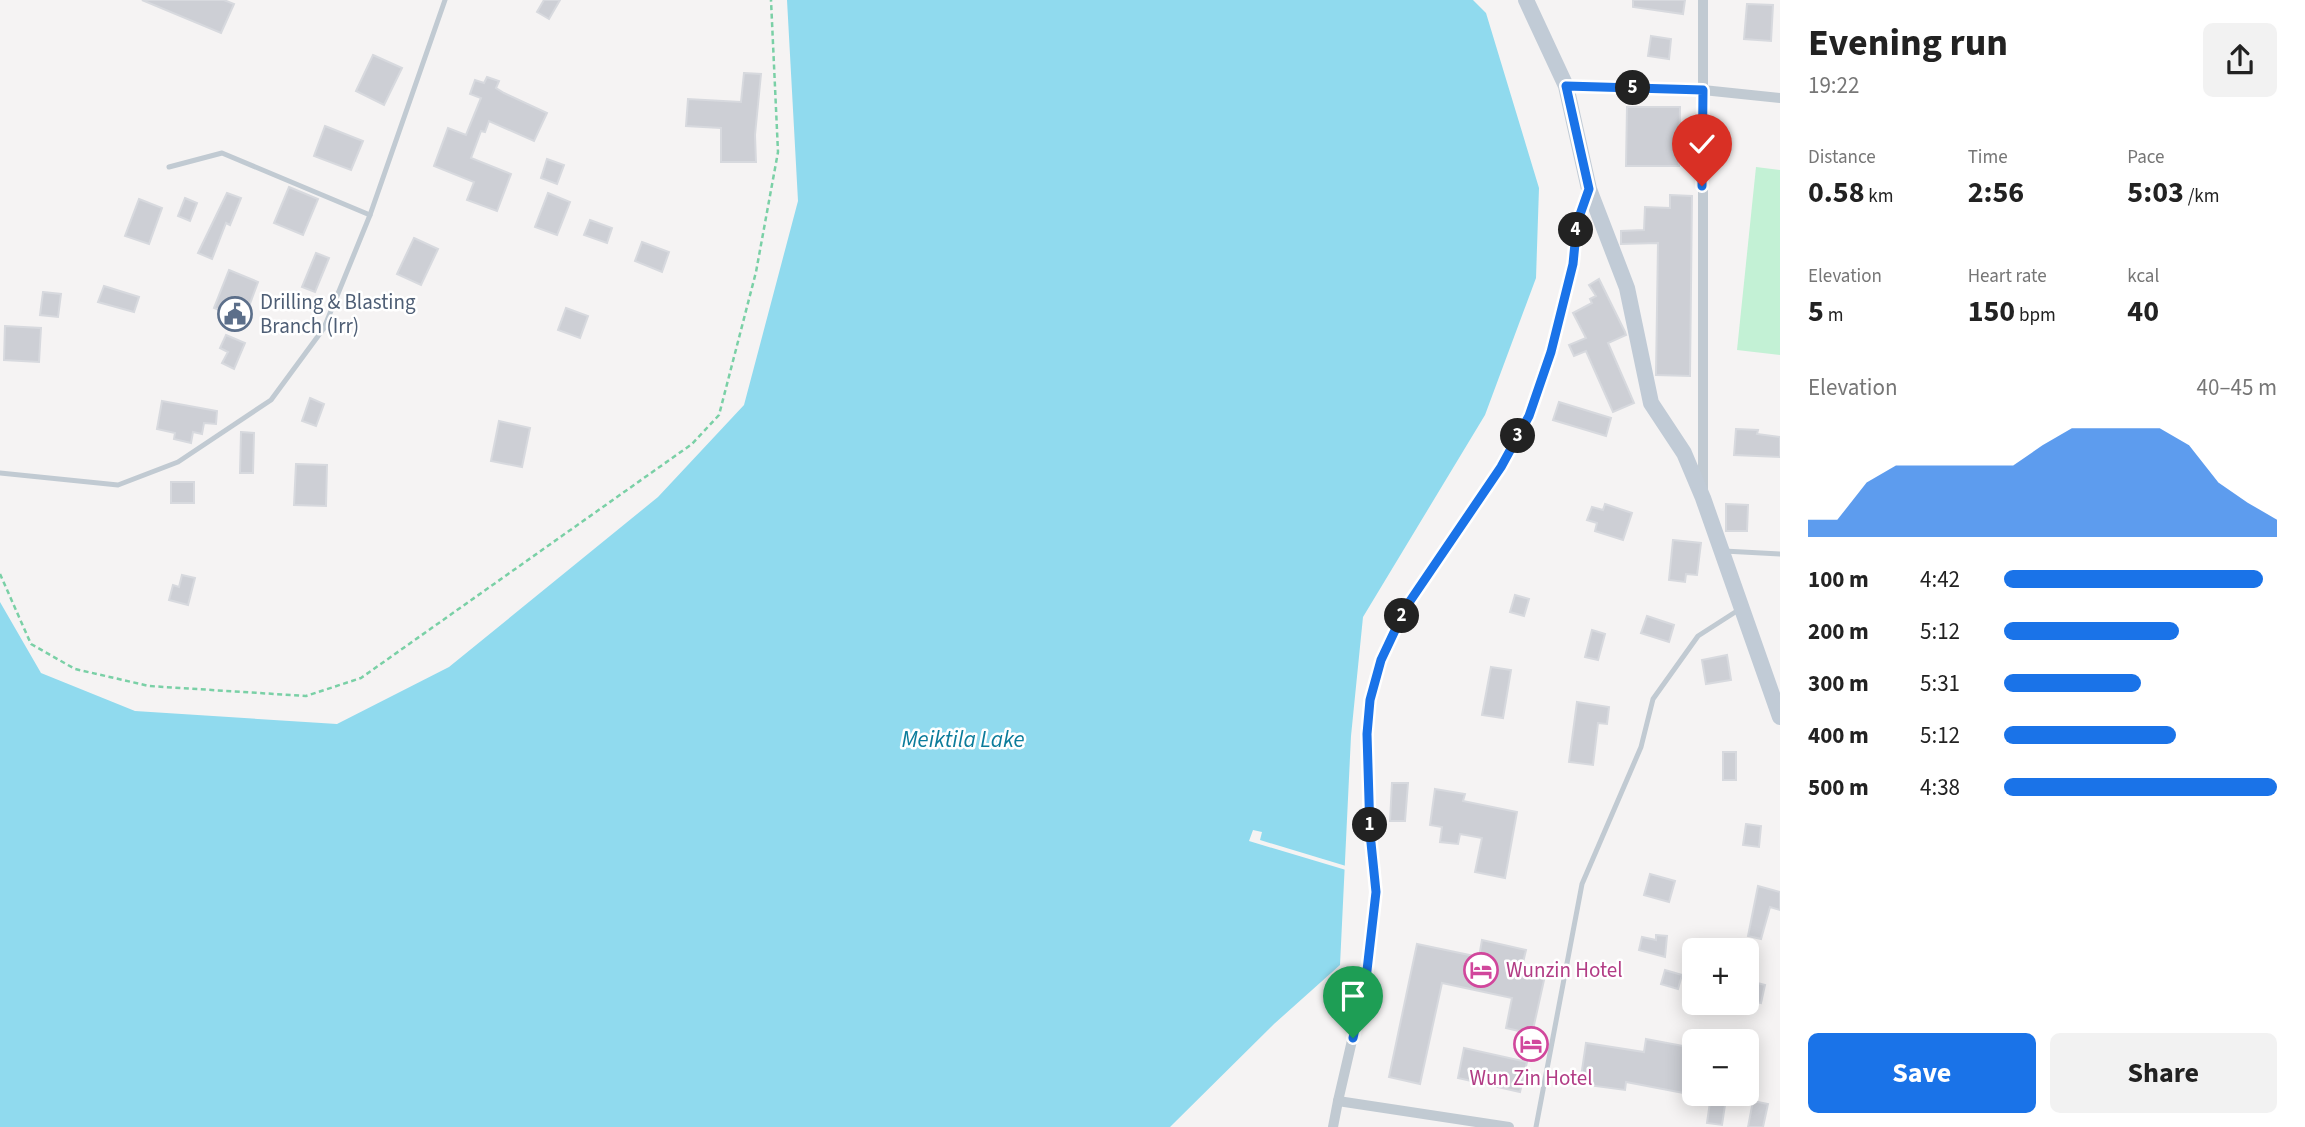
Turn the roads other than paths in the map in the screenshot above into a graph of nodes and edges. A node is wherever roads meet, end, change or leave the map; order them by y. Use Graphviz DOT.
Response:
graph roads {
  1 [pos="445,0"];
  2 [pos="1526,0"];
  3 [pos="1703,0"];
  4 [pos="1566,86"];
  5 [pos="1703,90"];
  6 [pos="1780,98"];
  7 [pos="169,167"];
  8 [pos="1589,189"];
  9 [pos="370,215"];
  10 [pos="0,473"];
  11 [pos="1703,498"];
  12 [pos="1721,551"];
  13 [pos="1780,554"];
  14 [pos="1743,608"];
  15 [pos="1780,717"];
  16 [pos="1338,1101"];
  17 [pos="1333,1127"];
  18 [pos="1509,1127"];
  19 [pos="1536,1127"];
  1 -- 9 [label="lane"];
  2 -- 4 [label="street"];
  3 -- 5 [label="street"];
  4 -- 5 [label="street"];
  4 -- 8 [label="street"];
  5 -- 6 [label="street"];
  5 -- 11 [label="street"];
  7 -- 9 [label="lane"];
  8 -- 11 [label="street"];
  8 -- 16 [label="street"];
  9 -- 10 [label="lane"];
  11 -- 12 [label="street"];
  12 -- 13 [label="lane"];
  12 -- 14 [label="street"];
  14 -- 15 [label="street"];
  14 -- 19 [label="lane"];
  16 -- 17 [label="street"];
  16 -- 18 [label="street"];
}
